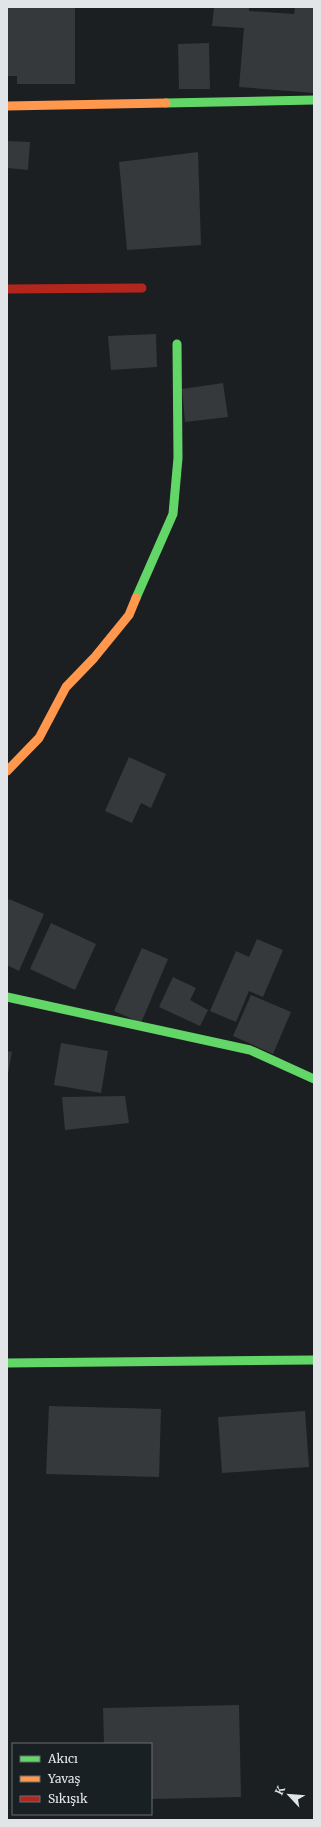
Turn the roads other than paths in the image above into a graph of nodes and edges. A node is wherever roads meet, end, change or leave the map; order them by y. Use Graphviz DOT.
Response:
graph roads {
  1 [pos="314,100"];
  2 [pos="7,106"];
  3 [pos="142,288"];
  4 [pos="7,289"];
  5 [pos="177,344"];
  6 [pos="7,771"];
  7 [pos="7,996"];
  8 [pos="314,1079"];
  9 [pos="314,1360"];
  10 [pos="7,1363"];
  1 -- 2 [label="street"];
  3 -- 4 [label="street"];
  5 -- 6 [label="street"];
  7 -- 8 [label="street"];
  9 -- 10 [label="street"];
}
